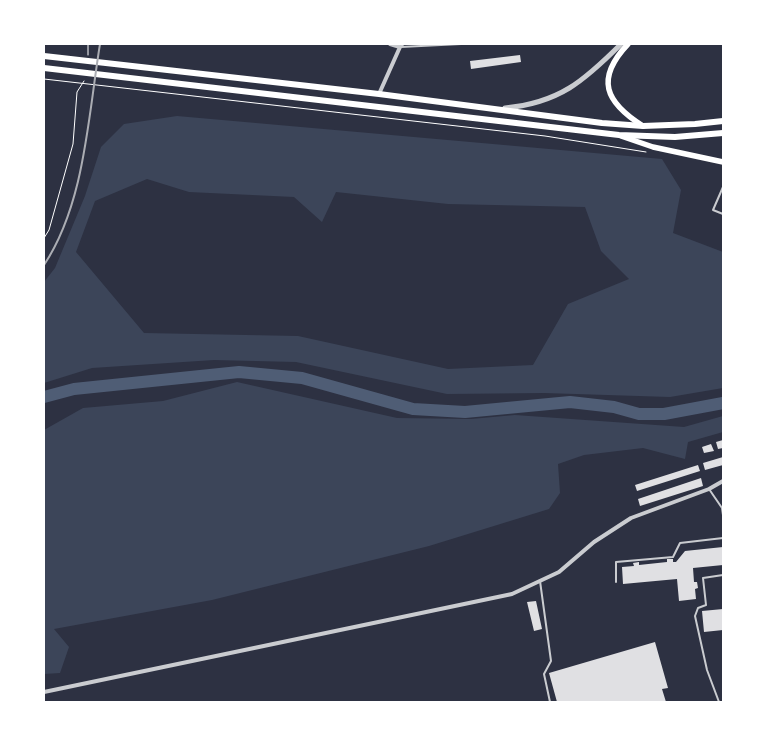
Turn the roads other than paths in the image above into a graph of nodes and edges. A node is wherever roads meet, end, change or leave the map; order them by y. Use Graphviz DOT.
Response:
graph roads {
  1 [pos="390,44"];
  2 [pos="462,44"];
  3 [pos="621,44"];
  4 [pos="628,44"];
  5 [pos="402,45"];
  6 [pos="44,56"];
  7 [pos="44,68"];
  8 [pos="379,94"];
  9 [pos="490,110"];
  10 [pos="723,121"];
  11 [pos="643,126"];
  12 [pos="723,133"];
  13 [pos="619,136"];
  14 [pos="723,162"];
  15 [pos="723,187"];
  16 [pos="723,214"];
  17 [pos="723,480"];
  18 [pos="709,489"];
  19 [pos="723,508"];
  20 [pos="723,515"];
  21 [pos="723,538"];
  22 [pos="723,575"];
  23 [pos="540,581"];
  24 [pos="616,582"];
  25 [pos="44,692"];
  26 [pos="550,702"];
  27 [pos="718,702"];
  1 -- 5 [label="street"];
  2 -- 5 [label="lane"];
  3 -- 9 [label="street"];
  4 -- 11 [label="main road"];
  5 -- 8 [label="street"];
  6 -- 8 [label="main road"];
  7 -- 13 [label="main road"];
  8 -- 9 [label="main road"];
  9 -- 11 [label="main road"];
  10 -- 11 [label="main road"];
  12 -- 13 [label="main road"];
  13 -- 14 [label="main road"];
  15 -- 16 [label="lane"];
  17 -- 18 [label="street"];
  18 -- 19 [label="lane"];
  18 -- 23 [label="street"];
  19 -- 20 [label="lane"];
  21 -- 24 [label="lane"];
  22 -- 27 [label="lane"];
  23 -- 25 [label="street"];
  23 -- 26 [label="lane"];
}
